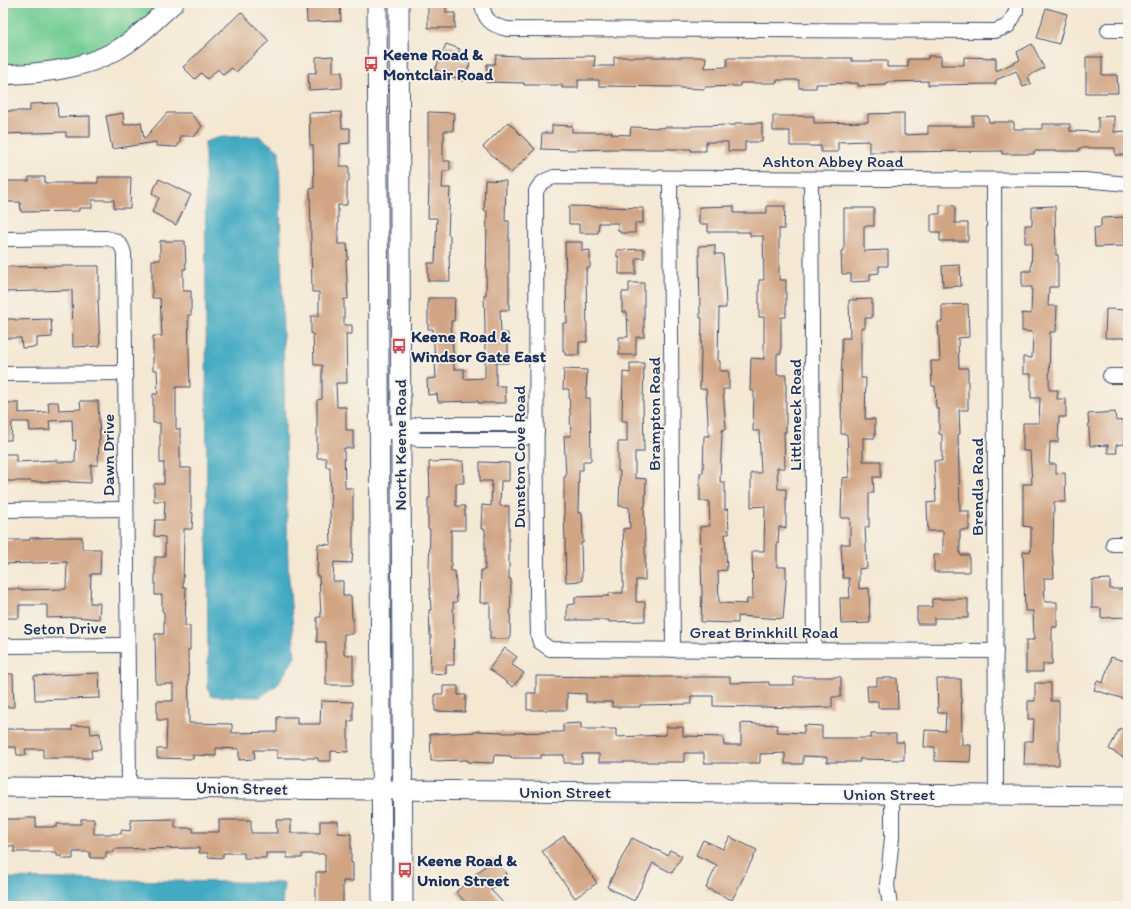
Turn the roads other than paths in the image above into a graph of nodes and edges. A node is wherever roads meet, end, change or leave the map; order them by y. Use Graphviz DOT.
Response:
graph roads {
  1 [pos="174,3"];
  2 [pos="377,3"];
  3 [pos="399,3"];
  4 [pos="482,3"];
  5 [pos="1016,3"];
  6 [pos="1108,30"];
  7 [pos="1128,30"];
  8 [pos="3,75"];
  9 [pos="670,178"];
  10 [pos="811,179"];
  11 [pos="994,180"];
  12 [pos="540,184"];
  13 [pos="1128,184"];
  14 [pos="3,239"];
  15 [pos="125,373"];
  16 [pos="3,374"];
  17 [pos="1110,376"];
  18 [pos="1128,376"];
  19 [pos="536,431"];
  20 [pos="380,432"];
  21 [pos="400,432"];
  22 [pos="126,509"];
  23 [pos="3,510"];
  24 [pos="380,534"];
  25 [pos="1113,544"];
  26 [pos="1128,544"];
  27 [pos="538,636"];
  28 [pos="127,645"];
  29 [pos="3,646"];
  30 [pos="673,650"];
  31 [pos="814,650"];
  32 [pos="996,651"];
  33 [pos="3,787"];
  34 [pos="129,787"];
  35 [pos="380,790"];
  36 [pos="402,791"];
  37 [pos="892,794"];
  38 [pos="996,795"];
  39 [pos="1128,796"];
  40 [pos="382,906"];
  41 [pos="394,906"];
  42 [pos="403,906"];
  43 [pos="890,906"];
  1 -- 8 [label="main road"];
  2 -- 20 [label="main road, North Keene Road"];
  3 -- 21 [label="main road, North Keene Road"];
  4 -- 5 [label="street"];
  6 -- 7 [label="street"];
  9 -- 10 [label="street, Ashton Abbey Road"];
  9 -- 12 [label="street, Ashton Abbey Road"];
  9 -- 30 [label="street, Brampton Road"];
  10 -- 11 [label="street, Ashton Abbey Road"];
  10 -- 31 [label="street, Littleneck Road"];
  11 -- 13 [label="street, Ashton Abbey Road"];
  11 -- 32 [label="street, Brendla Road"];
  12 -- 19 [label="street, Dunston Cove Road"];
  14 -- 15 [label="street, Dawn Drive"];
  15 -- 16 [label="street"];
  15 -- 22 [label="street, Dawn Drive"];
  17 -- 18 [label="street"];
  19 -- 21 [label="street"];
  19 -- 27 [label="street, Dunston Cove Road"];
  20 -- 21 [label="street"];
  20 -- 24 [label="main road, North Keene Road"];
  21 -- 36 [label="main road, North Keene Road"];
  22 -- 23 [label="street"];
  22 -- 28 [label="street, Dawn Drive"];
  24 -- 35 [label="main road, North Keene Road"];
  24 -- 36 [label="main road"];
  25 -- 26 [label="street"];
  27 -- 30 [label="street, Great Brinkhill Road"];
  28 -- 29 [label="street, Seton Drive"];
  28 -- 34 [label="street, Dawn Drive"];
  30 -- 31 [label="street, Great Brinkhill Road"];
  31 -- 32 [label="street, Great Brinkhill Road"];
  32 -- 38 [label="street, Brendla Road"];
  33 -- 34 [label="main road, Union Street"];
  34 -- 35 [label="main road, Union Street"];
  35 -- 36 [label="main road, Union Street"];
  35 -- 40 [label="main road, North Keene Road"];
  35 -- 41 [label="main road"];
  36 -- 37 [label="main road, Union Street"];
  36 -- 42 [label="main road, North Keene Road"];
  37 -- 38 [label="main road, Union Street"];
  37 -- 43 [label="street"];
  38 -- 39 [label="main road, Union Street"];
}
